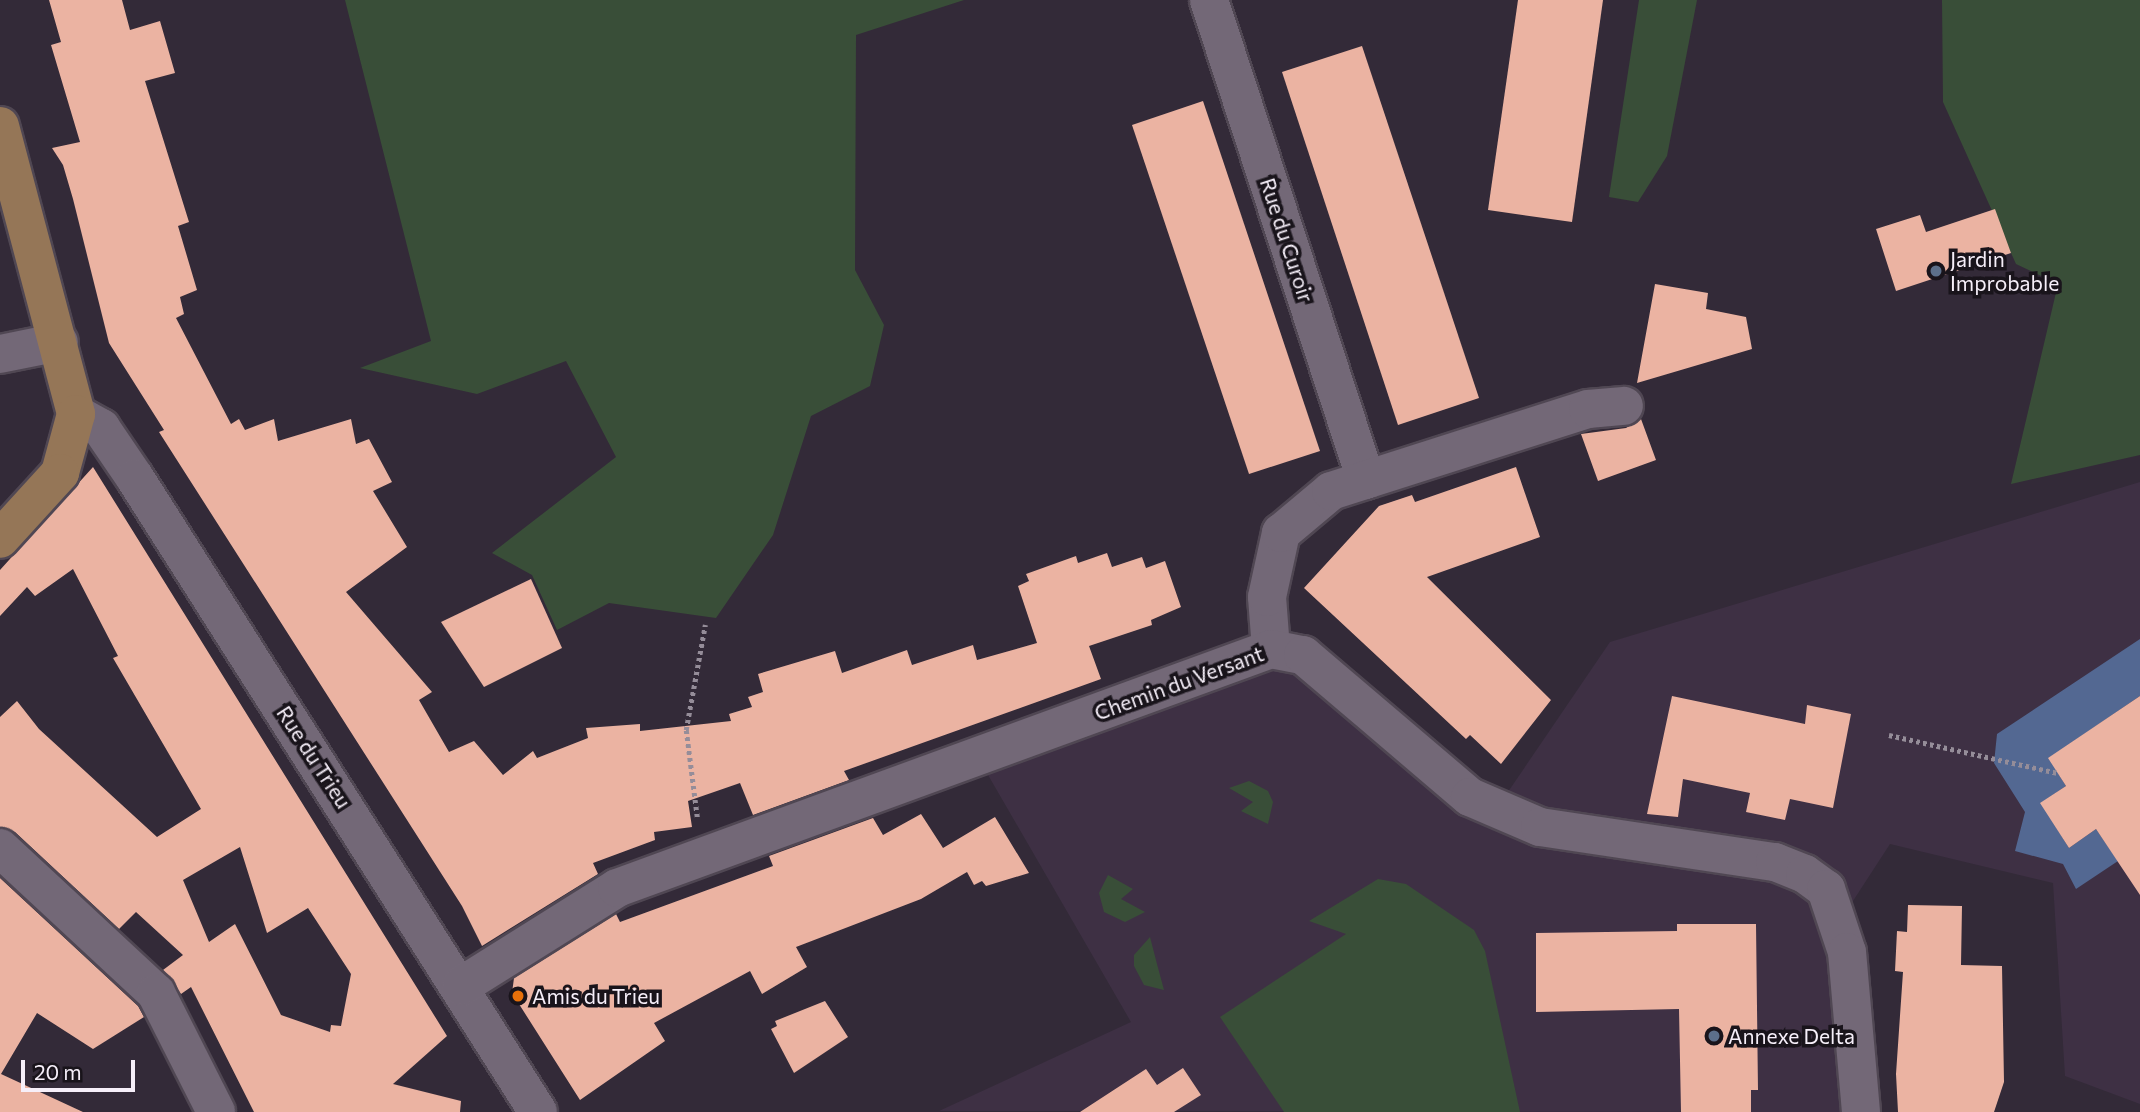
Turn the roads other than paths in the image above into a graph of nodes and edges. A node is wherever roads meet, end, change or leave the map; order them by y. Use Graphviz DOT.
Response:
graph roads {
  1 [pos="1209,0"];
  2 [pos="0,126"];
  3 [pos="59,342"];
  4 [pos="0,355"];
  5 [pos="1623,406"];
  6 [pos="76,414"];
  7 [pos="1366,480"];
  8 [pos="0,539"];
  9 [pos="1271,649"];
  10 [pos="0,848"];
  11 [pos="461,986"];
  12 [pos="216,1112"];
  13 [pos="538,1112"];
  14 [pos="1861,1112"];
  1 -- 7 [label="street, Rue du Curoir"];
  2 -- 3 [label="main road"];
  3 -- 4 [label="street"];
  3 -- 6 [label="main road"];
  5 -- 7 [label="street"];
  6 -- 8 [label="main road"];
  6 -- 11 [label="street, Rue du Trieu"];
  7 -- 9 [label="street"];
  9 -- 11 [label="street, Chemin du Versant"];
  9 -- 14 [label="street, Chemin du Versant"];
  10 -- 12 [label="street"];
  11 -- 13 [label="street, Rue du Trieu"];
}
